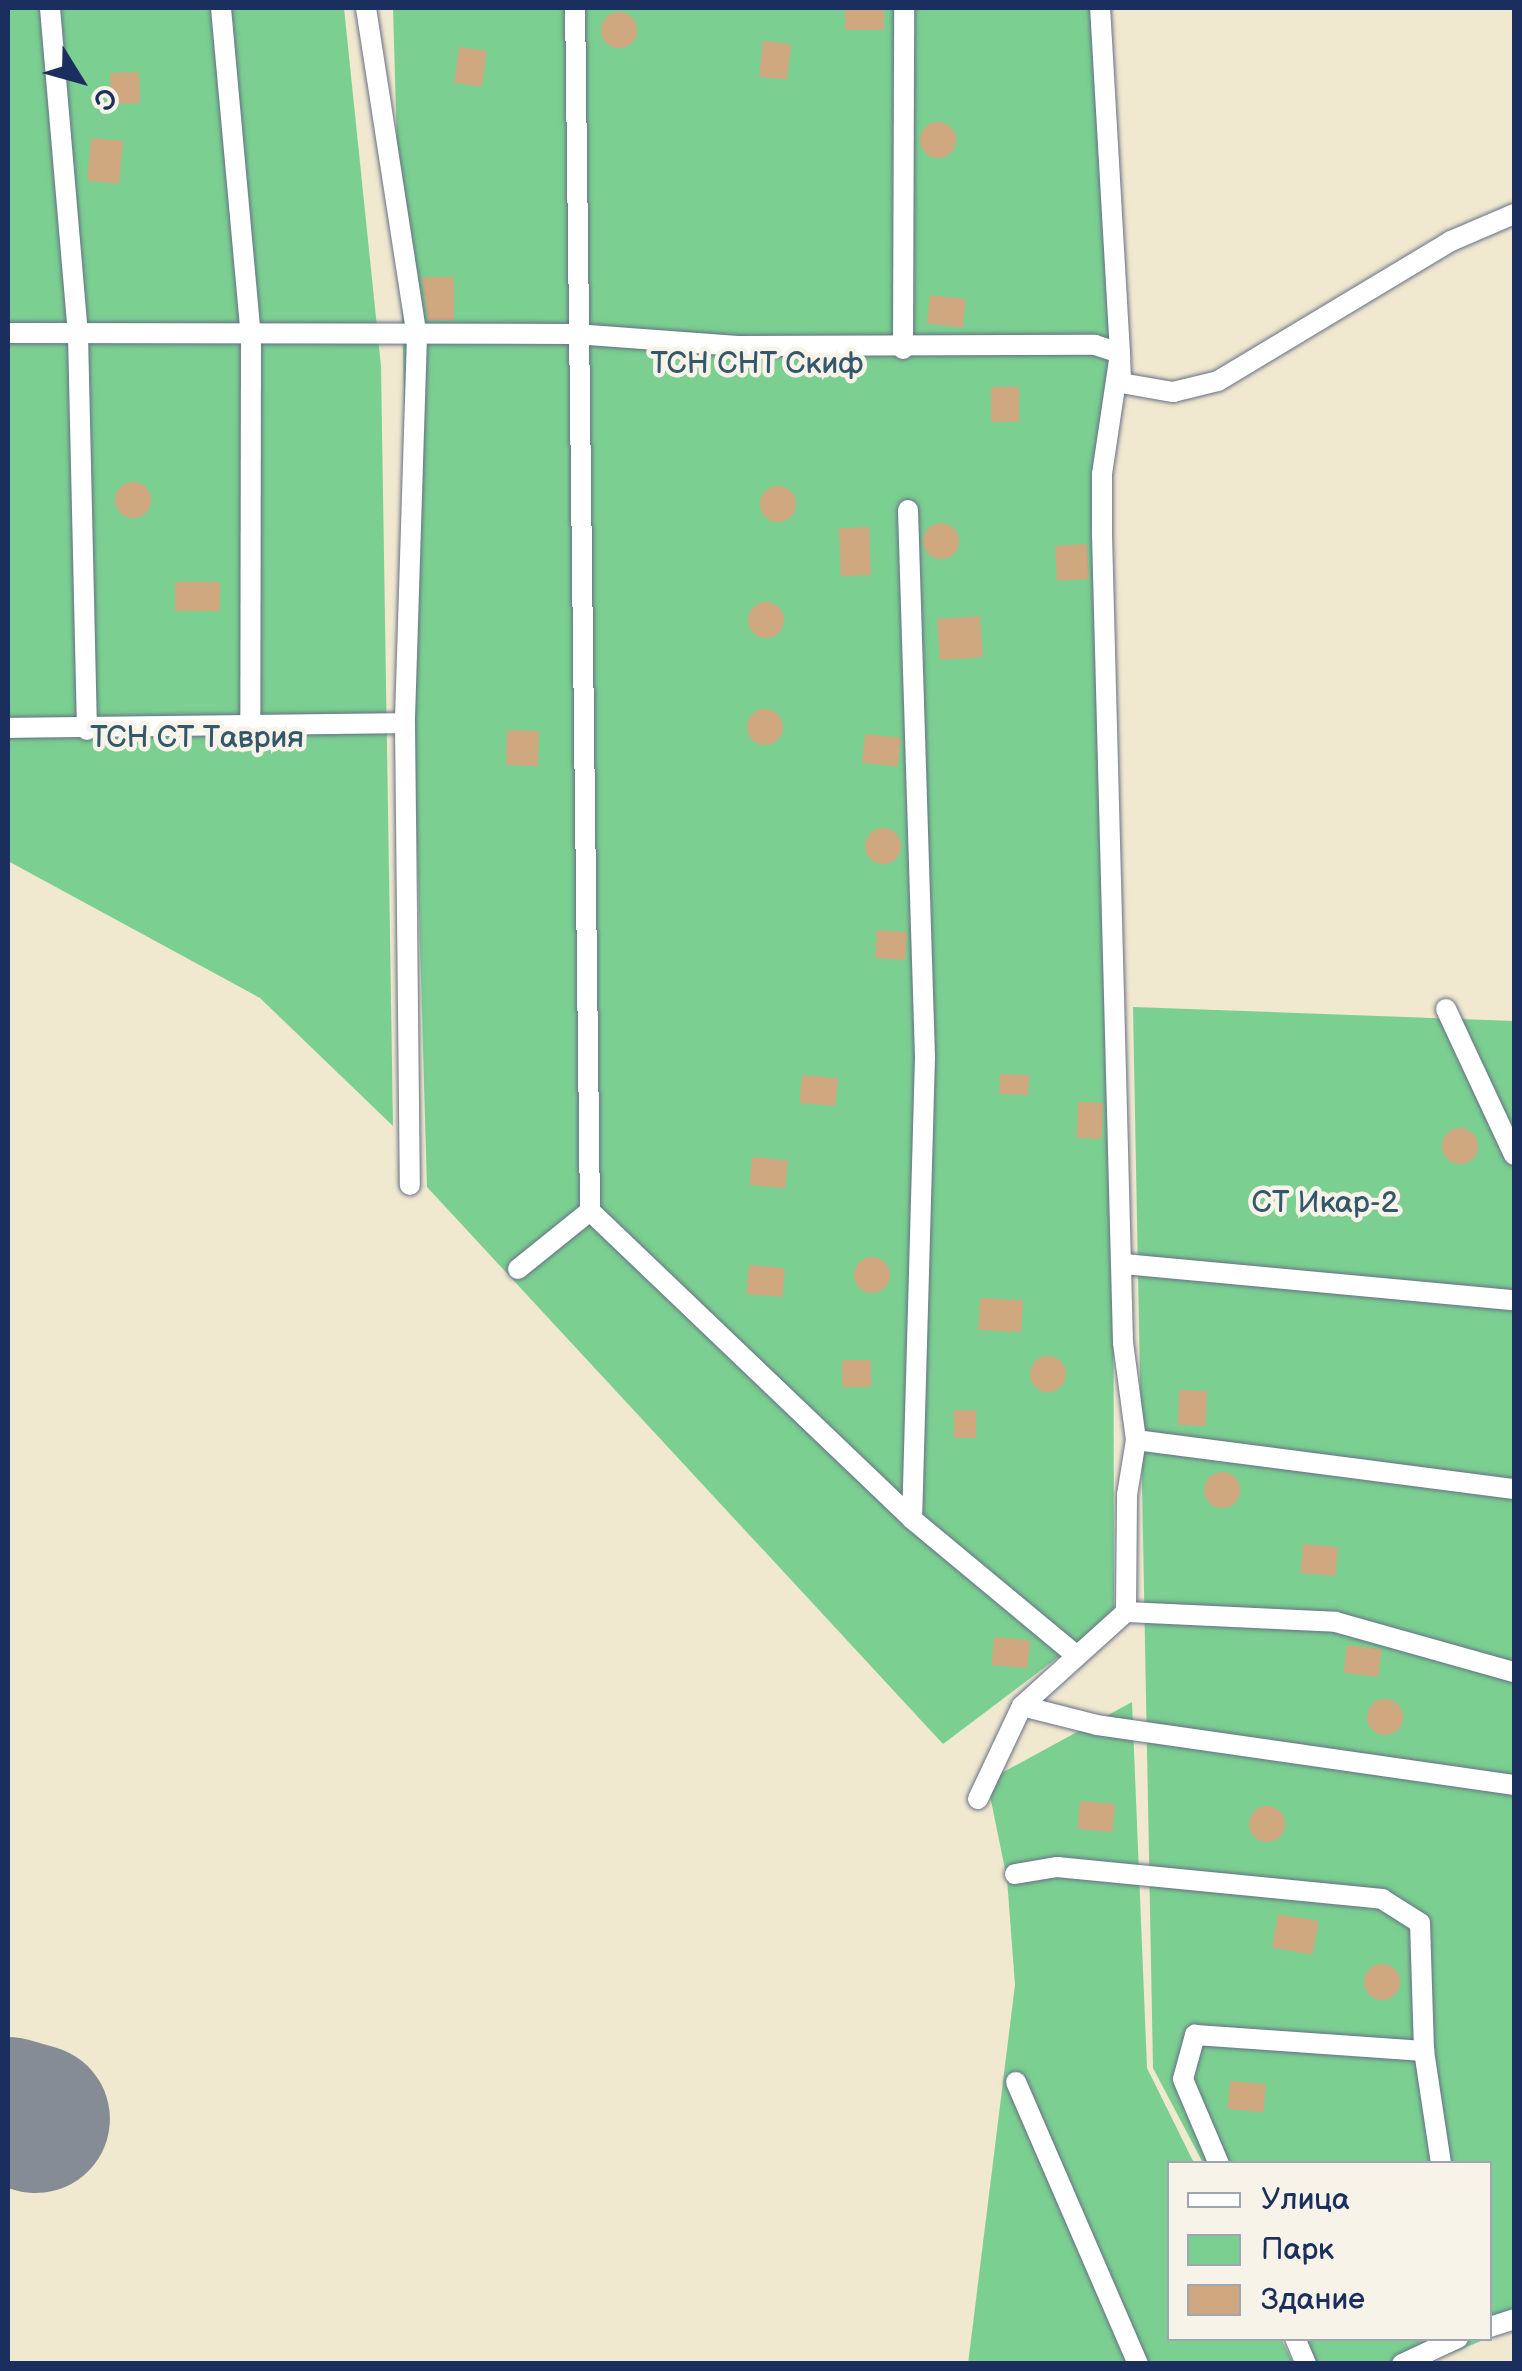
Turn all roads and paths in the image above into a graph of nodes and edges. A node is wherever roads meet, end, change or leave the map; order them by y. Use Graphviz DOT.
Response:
graph roads {
  1 [pos="50,8"];
  2 [pos="221,8"];
  3 [pos="366,8"];
  4 [pos="575,8"];
  5 [pos="904,8"];
  6 [pos="1100,8"];
  7 [pos="1514,214"];
  8 [pos="8,333"];
  9 [pos="78,334"];
  10 [pos="575,334"];
  11 [pos="250,335"];
  12 [pos="417,336"];
  13 [pos="903,349"];
  14 [pos="1120,353"];
  15 [pos="908,510"];
  16 [pos="404,722"];
  17 [pos="8,728"];
  18 [pos="250,728"];
  19 [pos="86,730"];
  20 [pos="1446,1009"];
  21 [pos="1514,1155"];
  22 [pos="410,1185"];
  23 [pos="590,1212"];
  24 [pos="1122,1264"];
  25 [pos="518,1269"];
  26 [pos="1514,1300"];
  27 [pos="1136,1440"];
  28 [pos="1514,1490"];
  29 [pos="912,1519"];
  30 [pos="1126,1612"];
  31 [pos="1076,1655"];
  32 [pos="1514,1672"];
  33 [pos="1022,1706"];
  34 [pos="1514,1785"];
  35 [pos="978,1799"];
  36 [pos="1016,1874"];
  37 [pos="1424,2051"];
  38 [pos="1016,2082"];
  39 [pos="1218,2161"];
  40 [pos="1441,2161"];
  41 [pos="1452,2341"];
  42 [pos="1138,2364"];
  43 [pos="1402,2364"];
  1 -- 9 [label="street"];
  2 -- 11 [label="street"];
  3 -- 12 [label="street"];
  4 -- 10 [label="street"];
  5 -- 13 [label="street"];
  6 -- 14 [label="street"];
  7 -- 14 [label="street"];
  8 -- 9 [label="street"];
  9 -- 11 [label="street"];
  9 -- 19 [label="street"];
  10 -- 12 [label="street"];
  10 -- 13 [label="street"];
  10 -- 23 [label="street"];
  11 -- 12 [label="street"];
  11 -- 18 [label="street"];
  12 -- 16 [label="street"];
  13 -- 14 [label="street"];
  14 -- 24 [label="street"];
  15 -- 29 [label="street"];
  16 -- 18 [label="street"];
  16 -- 22 [label="street"];
  17 -- 19 [label="street"];
  18 -- 19 [label="street"];
  20 -- 21 [label="street"];
  23 -- 25 [label="street"];
  23 -- 29 [label="street"];
  24 -- 26 [label="street"];
  24 -- 27 [label="street"];
  27 -- 28 [label="street"];
  27 -- 30 [label="street"];
  29 -- 31 [label="street"];
  30 -- 31 [label="street"];
  30 -- 32 [label="street"];
  31 -- 33 [label="street"];
  33 -- 34 [label="street"];
  33 -- 35 [label="street"];
  36 -- 37 [label="street"];
  37 -- 39 [label="street"];
  37 -- 40 [label="street"];
  38 -- 42 [label="street"];
  41 -- 43 [label="street"];
}
